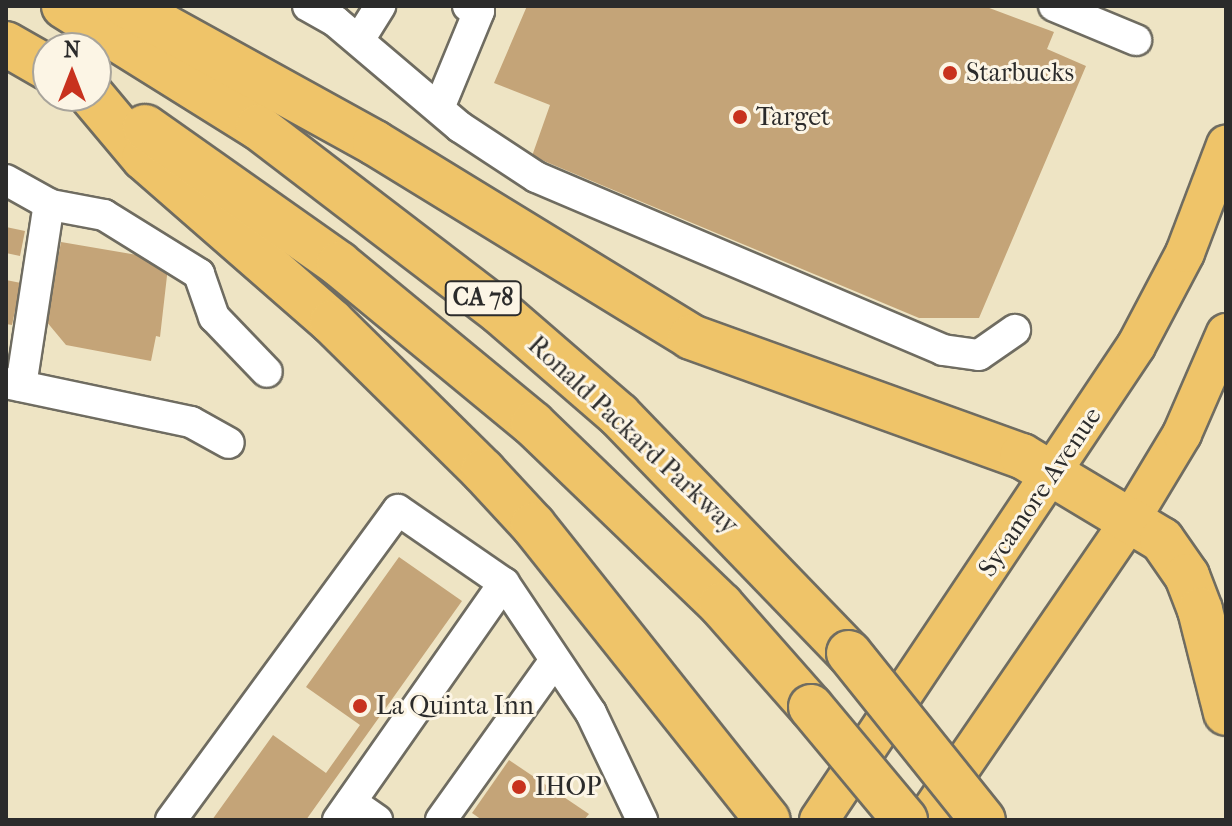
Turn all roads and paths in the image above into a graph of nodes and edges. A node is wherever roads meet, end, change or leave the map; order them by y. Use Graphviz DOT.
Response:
graph roads {
  1 [pos="64,6"];
  2 [pos="127,6"];
  3 [pos="308,6"];
  4 [pos="380,6"];
  5 [pos="468,6"];
  6 [pos="1054,6"];
  7 [pos="359,40"];
  8 [pos="1136,40"];
  9 [pos="6,44"];
  10 [pos="32,59"];
  11 [pos="112,108"];
  12 [pos="439,108"];
  13 [pos="107,112"];
  14 [pos="1226,145"];
  15 [pos="6,180"];
  16 [pos="49,204"];
  17 [pos="1015,330"];
  18 [pos="1226,333"];
  19 [pos="267,372"];
  20 [pos="14,385"];
  21 [pos="229,443"];
  22 [pos="1051,476"];
  23 [pos="1129,522"];
  24 [pos="504,583"];
  25 [pos="555,660"];
  26 [pos="1226,713"];
  27 [pos="344,811"];
  28 [pos="171,820"];
  29 [pos="377,820"];
  30 [pos="441,820"];
  31 [pos="642,820"];
  32 [pos="768,820"];
  33 [pos="819,820"];
  34 [pos="905,820"];
  35 [pos="925,820"];
  36 [pos="983,820"];
  1 -- 36 [label="highway, Ronald Packard Parkway / CA 78, bridge"];
  2 -- 22 [label="highway"];
  3 -- 7 [label="street"];
  4 -- 7 [label="street"];
  5 -- 12 [label="street"];
  6 -- 8 [label="street"];
  7 -- 12 [label="street"];
  9 -- 10 [label="highway"];
  11 -- 34 [label="highway, CA 78, bridge"];
  12 -- 17 [label="street"];
  13 -- 32 [label="highway"];
  14 -- 22 [label="main road, Sycamore Avenue"];
  15 -- 16 [label="street"];
  16 -- 19 [label="street"];
  16 -- 20 [label="street"];
  18 -- 23 [label="main road"];
  20 -- 21 [label="street"];
  22 -- 23 [label="highway"];
  22 -- 33 [label="main road, Sycamore Avenue"];
  23 -- 26 [label="highway"];
  23 -- 35 [label="main road"];
  24 -- 25 [label="street"];
  24 -- 27 [label="street"];
  24 -- 28 [label="street"];
  25 -- 30 [label="street"];
  25 -- 31 [label="street"];
  27 -- 29 [label="street"];
}
